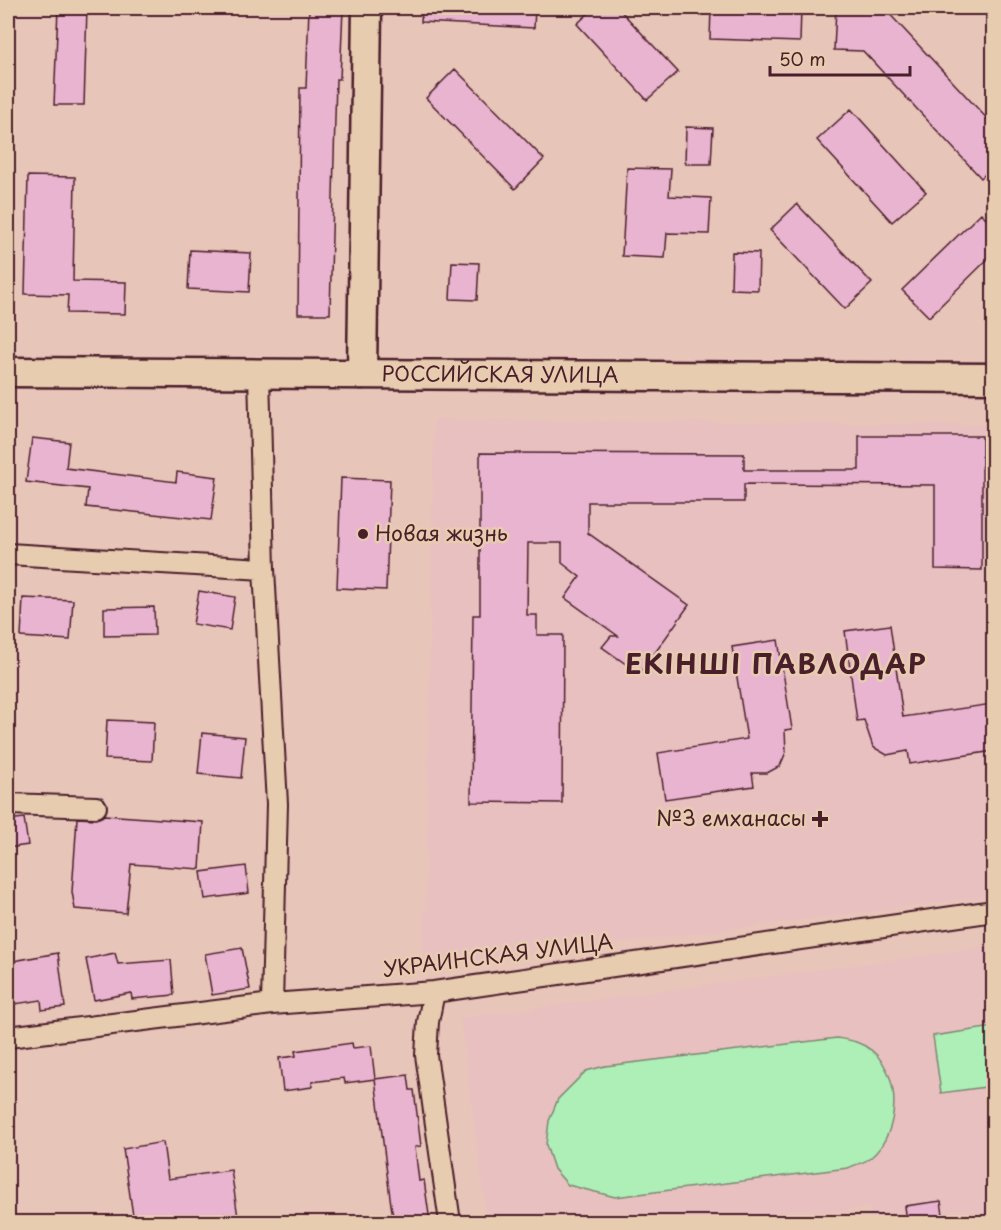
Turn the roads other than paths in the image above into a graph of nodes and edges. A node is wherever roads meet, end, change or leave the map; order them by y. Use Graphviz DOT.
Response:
graph roads {
  1 [pos="367,8"];
  2 [pos="8,372"];
  3 [pos="259,374"];
  4 [pos="362,374"];
  5 [pos="993,378"];
  6 [pos="8,554"];
  7 [pos="264,569"];
  8 [pos="8,804"];
  9 [pos="96,807"];
  10 [pos="993,911"];
  11 [pos="434,992"];
  12 [pos="272,1004"];
  13 [pos="8,1037"];
  14 [pos="450,1222"];
  1 -- 4 [label="street"];
  2 -- 3 [label="street, РОССИЙСКАЯ УЛИЦА"];
  3 -- 4 [label="street, РОССИЙСКАЯ УЛИЦА"];
  3 -- 7 [label="street"];
  4 -- 5 [label="street, РОССИЙСКАЯ УЛИЦА"];
  6 -- 7 [label="street"];
  7 -- 12 [label="street"];
  8 -- 9 [label="street"];
  10 -- 11 [label="street, УКРАИНСКАЯ УЛИЦА"];
  11 -- 12 [label="street, УКРАИНСКАЯ УЛИЦА"];
  11 -- 14 [label="street"];
  12 -- 13 [label="street, УКРАИНСКАЯ УЛИЦА"];
}
